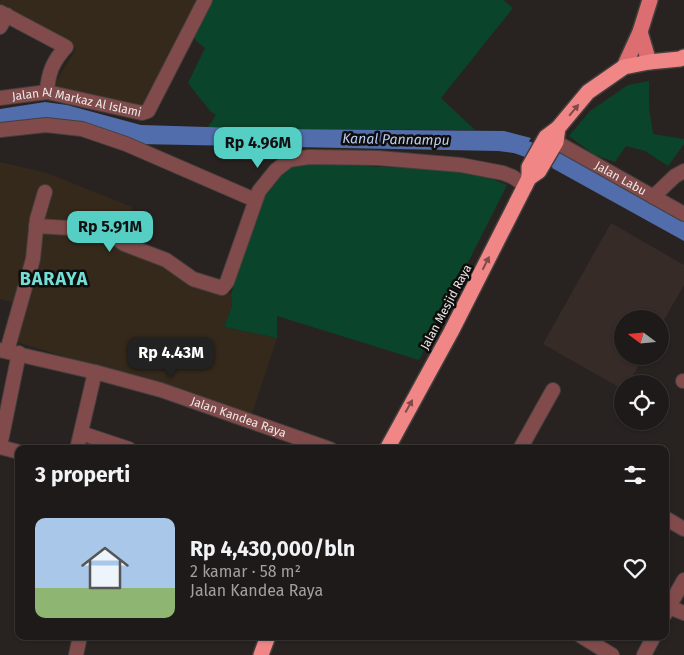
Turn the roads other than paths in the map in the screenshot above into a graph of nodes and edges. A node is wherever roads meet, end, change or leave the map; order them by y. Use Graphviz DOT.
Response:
graph roads {
  1 [pos="206,0"];
  2 [pos="650,0"];
  3 [pos="2,18"];
  4 [pos="640,32"];
  5 [pos="683,59"];
  6 [pos="649,62"];
  7 [pos="624,67"];
  8 [pos="47,92"];
  9 [pos="0,98"];
  10 [pos="0,130"];
  11 [pos="552,140"];
  12 [pos="684,170"];
  13 [pos="528,182"];
  14 [pos="45,192"];
  15 [pos="653,197"];
  16 [pos="255,200"];
  17 [pos="684,214"];
  18 [pos="36,226"];
  19 [pos="9,351"];
  20 [pos="95,372"];
  21 [pos="553,390"];
  22 [pos="81,433"];
  23 [pos="79,445"];
  24 [pos="117,445"];
  25 [pos="318,445"];
  26 [pos="388,445"];
  27 [pos="522,445"];
  28 [pos="0,446"];
  29 [pos="15,451"];
  30 [pos="669,520"];
  31 [pos="684,529"];
  32 [pos="683,583"];
  33 [pos="669,607"];
  34 [pos="669,610"];
  35 [pos="684,613"];
  36 [pos="79,640"];
  37 [pos="266,640"];
  38 [pos="588,640"];
  39 [pos="652,640"];
  40 [pos="76,655"];
  41 [pos="260,655"];
  42 [pos="612,655"];
  43 [pos="644,655"];
  1 -- 8 [label="street, Jalan Al Markaz Al Islami"];
  2 -- 4 [label="main road"];
  3 -- 8 [label="street"];
  4 -- 6 [label="main road"];
  4 -- 7 [label="main road"];
  5 -- 6 [label="highway, Jalan Mesjid Raya"];
  6 -- 7 [label="highway, Jalan Mesjid Raya"];
  11 -- 7 [label="highway, Jalan Mesjid Raya, one-way"];
  8 -- 9 [label="street, Jalan Al Markaz Al Islami"];
  10 -- 16 [label="street"];
  11 -- 13 [label="highway, Jalan Mesjid Raya"];
  11 -- 15 [label="street, Jalan Labu"];
  12 -- 15 [label="street"];
  13 -- 16 [label="street"];
  26 -- 13 [label="highway, Jalan Mesjid Raya, one-way"];
  14 -- 18 [label="street"];
  15 -- 17 [label="street, Jalan Labu"];
  16 -- 18 [label="street"];
  18 -- 19 [label="street"];
  19 -- 20 [label="street, Jalan Kandea Raya"];
  19 -- 28 [label="street"];
  20 -- 22 [label="street"];
  20 -- 25 [label="street, Jalan Kandea Raya"];
  21 -- 27 [label="street"];
  22 -- 23 [label="street"];
  22 -- 24 [label="street"];
  28 -- 29 [label="street"];
  30 -- 31 [label="street"];
  32 -- 33 [label="street"];
  34 -- 35 [label="street"];
  36 -- 40 [label="street"];
  37 -- 41 [label="highway"];
  38 -- 42 [label="street"];
  39 -- 43 [label="street"];
}
